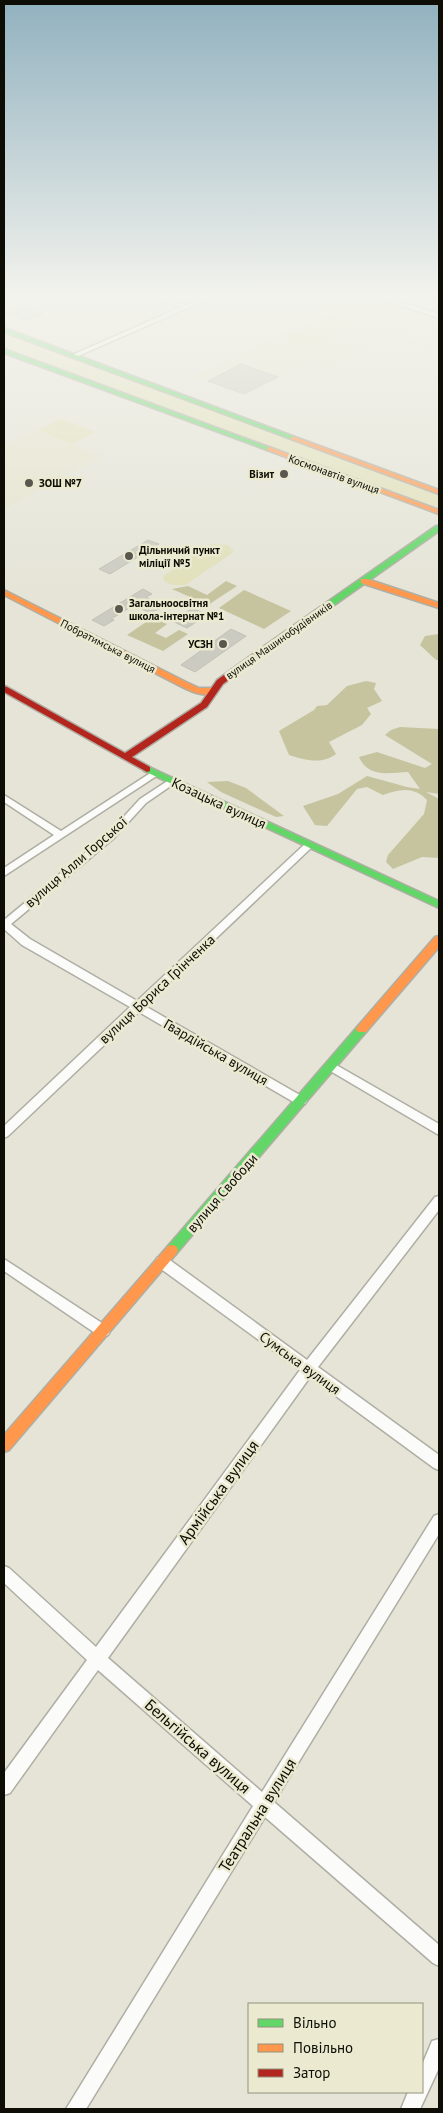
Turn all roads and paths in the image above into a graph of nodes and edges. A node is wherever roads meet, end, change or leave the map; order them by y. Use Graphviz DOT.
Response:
graph roads {
  1 [pos="121,395"];
  2 [pos="178,395"];
  3 [pos="329,451"];
  4 [pos="307,464"];
  5 [pos="439,492"];
  6 [pos="439,512"];
  7 [pos="439,528"];
  8 [pos="364,581"];
  9 [pos="4,592"];
  10 [pos="439,606"];
  11 [pos="4,689"];
  12 [pos="212,691"];
  13 [pos="125,758"];
  14 [pos="154,773"];
  15 [pos="172,781"];
  16 [pos="4,798"];
  17 [pos="61,835"];
  18 [pos="309,845"];
  19 [pos="4,873"];
  20 [pos="439,905"];
  21 [pos="4,925"];
  22 [pos="439,940"];
  23 [pos="139,1007"];
  24 [pos="331,1066"];
  25 [pos="301,1101"];
  26 [pos="439,1130"];
  27 [pos="4,1133"];
  28 [pos="439,1201"];
  29 [pos="162,1262"];
  30 [pos="4,1264"];
  31 [pos="103,1331"];
  32 [pos="308,1369"];
  33 [pos="4,1445"];
  34 [pos="439,1463"];
  35 [pos="439,1521"];
  36 [pos="4,1573"];
  37 [pos="96,1658"];
  38 [pos="4,1787"];
  39 [pos="264,1804"];
  40 [pos="439,1958"];
  41 [pos="439,2048"];
  42 [pos="423,2083"];
  43 [pos="418,2093"];
  44 [pos="75,2109"];
  45 [pos="410,2109"];
  1 -- 4 [label="street, Космонавтів вулиця"];
  2 -- 3 [label="street, Космонавтів вулиця"];
  3 -- 4 [label="street"];
  3 -- 5 [label="street, Космонавтів вулиця"];
  4 -- 6 [label="street, Космонавтів вулиця"];
  7 -- 8 [label="street, вулиця Машинобудівників"];
  8 -- 10 [label="street"];
  8 -- 12 [label="street, вулиця Машинобудівників"];
  9 -- 12 [label="street, Побратимська вулиця"];
  11 -- 13 [label="street, Козацька вулиця"];
  12 -- 13 [label="street, вулиця Машинобудівників"];
  13 -- 14 [label="street, Козацька вулиця"];
  14 -- 15 [label="street, Козацька вулиця"];
  14 -- 17 [label="street, вулиця Алли Горської"];
  15 -- 18 [label="street, Козацька вулиця"];
  15 -- 21 [label="street, вулиця Алли Горської"];
  16 -- 17 [label="street"];
  17 -- 19 [label="street, вулиця Алли Горської"];
  18 -- 20 [label="street, Козацька вулиця"];
  18 -- 23 [label="street, вулиця Бориса Грінченка"];
  21 -- 23 [label="street, Гвардійська вулиця"];
  22 -- 24 [label="street, вулиця Свободи"];
  23 -- 25 [label="street, Гвардійська вулиця"];
  23 -- 27 [label="street, вулиця Бориса Грінченка"];
  24 -- 25 [label="street, вулиця Свободи"];
  24 -- 26 [label="street"];
  25 -- 29 [label="street, вулиця Свободи"];
  28 -- 32 [label="street, Армійська вулиця"];
  29 -- 31 [label="street, вулиця Свободи"];
  29 -- 32 [label="street, Сумська вулиця"];
  30 -- 31 [label="street"];
  31 -- 33 [label="street, вулиця Свободи"];
  32 -- 34 [label="street, Сумська вулиця"];
  32 -- 37 [label="street, Армійська вулиця"];
  35 -- 39 [label="street, Театральна вулиця"];
  36 -- 37 [label="street, Бельгійська вулиця"];
  37 -- 38 [label="street, Армійська вулиця"];
  37 -- 39 [label="street, Бельгійська вулиця"];
  39 -- 40 [label="street, Бельгійська вулиця"];
  39 -- 44 [label="street, Театральна вулиця"];
  41 -- 42 [label="street"];
  43 -- 45 [label="street"];
}
